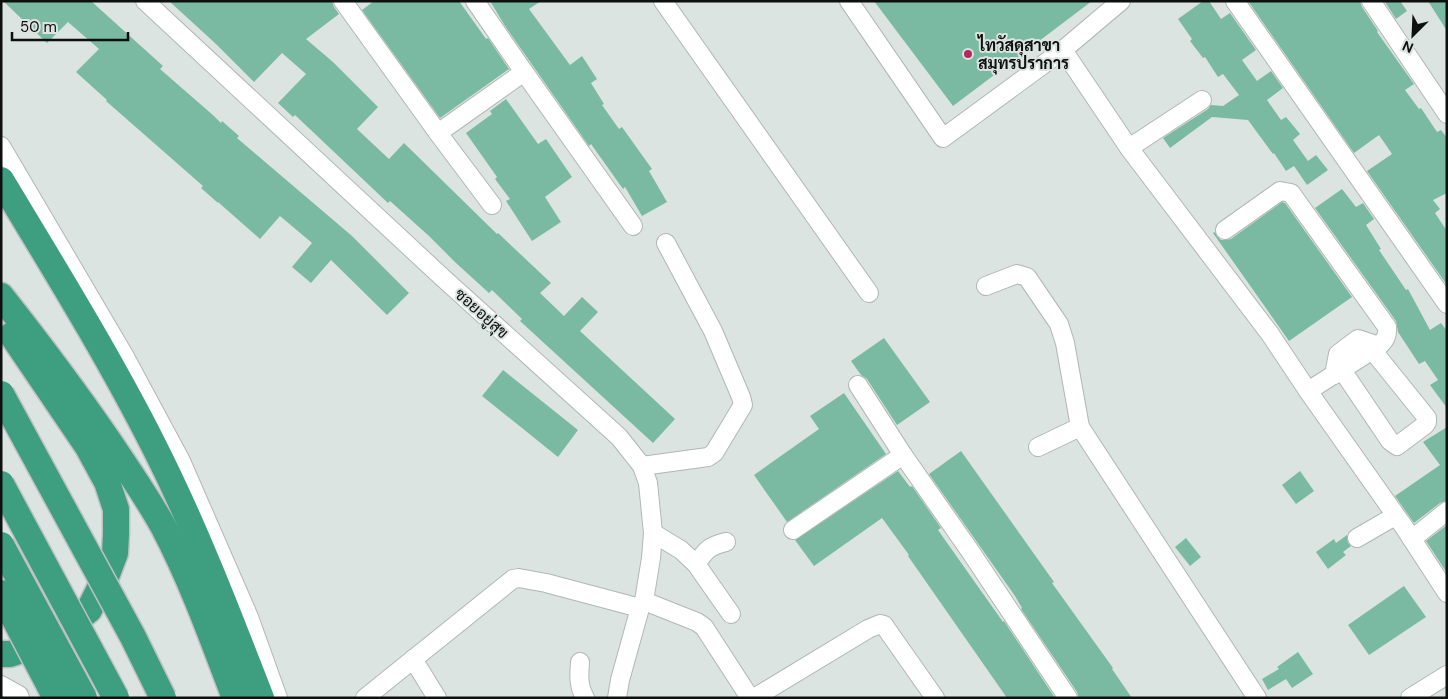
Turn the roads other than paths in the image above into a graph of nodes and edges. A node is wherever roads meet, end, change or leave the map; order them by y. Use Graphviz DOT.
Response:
graph roads {
  1 [pos="144,1"];
  2 [pos="475,1"];
  3 [pos="662,1"];
  4 [pos="849,1"];
  5 [pos="1121,1"];
  6 [pos="1235,1"];
  7 [pos="1371,1"];
  8 [pos="351,4"];
  9 [pos="1063,50"];
  10 [pos="524,72"];
  11 [pos="1202,100"];
  12 [pos="1447,114"];
  13 [pos="438,133"];
  14 [pos="1,146"];
  15 [pos="1129,148"];
  16 [pos="1,171"];
  17 [pos="11,180"];
  18 [pos="492,205"];
  19 [pos="633,226"];
  20 [pos="1224,230"];
  21 [pos="666,243"];
  22 [pos="986,286"];
  23 [pos="869,293"];
  24 [pos="1,296"];
  25 [pos="1447,304"];
  26 [pos="1,317"];
  27 [pos="1376,348"];
  28 [pos="1338,372"];
  29 [pos="858,385"];
  30 [pos="1308,391"];
  31 [pos="1,394"];
  32 [pos="1080,427"];
  33 [pos="1038,447"];
  34 [pos="903,455"];
  35 [pos="642,466"];
  36 [pos="1,484"];
  37 [pos="1447,511"];
  38 [pos="1395,516"];
  39 [pos="793,530"];
  40 [pos="653,533"];
  41 [pos="1357,538"];
  42 [pos="1412,538"];
  43 [pos="726,542"];
  44 [pos="1,545"];
  45 [pos="696,564"];
  46 [pos="1,593"];
  47 [pos="1447,593"];
  48 [pos="642,605"];
  49 [pos="731,614"];
  50 [pos="1,654"];
  51 [pos="413,658"];
  52 [pos="580,662"];
  53 [pos="1447,675"];
  54 [pos="1,685"];
  55 [pos="386,692"];
  56 [pos="20,698"];
  57 [pos="56,698"];
  58 [pos="84,698"];
  59 [pos="116,698"];
  60 [pos="163,698"];
  61 [pos="235,698"];
  62 [pos="261,698"];
  63 [pos="278,698"];
  64 [pos="365,698"];
  65 [pos="437,698"];
  66 [pos="584,698"];
  67 [pos="617,698"];
  68 [pos="752,698"];
  69 [pos="935,698"];
  70 [pos="1068,698"];
  71 [pos="1257,698"];
  72 [pos="1410,698"];
  1 -- 35 [label="street, ซอยอยู่สุข"];
  2 -- 10 [label="street"];
  3 -- 23 [label="street"];
  4 -- 9 [label="street"];
  5 -- 9 [label="street"];
  6 -- 25 [label="street"];
  7 -- 12 [label="street"];
  8 -- 13 [label="street"];
  9 -- 15 [label="street"];
  10 -- 13 [label="street"];
  10 -- 19 [label="street"];
  11 -- 15 [label="street"];
  13 -- 18 [label="street"];
  14 -- 17 [label="street"];
  15 -- 30 [label="street"];
  16 -- 17 [label="street"];
  17 -- 62 [label="highway"];
  17 -- 63 [label="street"];
  20 -- 27 [label="street"];
  21 -- 35 [label="street"];
  22 -- 32 [label="street"];
  24 -- 61 [label="highway"];
  26 -- 50 [label="highway"];
  27 -- 28 [label="street"];
  27 -- 28 [label="street"];
  28 -- 30 [label="street"];
  29 -- 34 [label="street"];
  30 -- 38 [label="street"];
  31 -- 60 [label="highway, bridge"];
  32 -- 33 [label="street"];
  32 -- 71 [label="street"];
  34 -- 39 [label="street"];
  34 -- 70 [label="street"];
  35 -- 40 [label="street, ซอยอยู่สุข"];
  36 -- 59 [label="highway, bridge"];
  37 -- 42 [label="street"];
  38 -- 41 [label="street"];
  38 -- 42 [label="street"];
  40 -- 45 [label="street"];
  40 -- 48 [label="street, ซอยอยู่สุข"];
  42 -- 47 [label="street"];
  43 -- 45 [label="street"];
  44 -- 58 [label="highway, bridge"];
  45 -- 49 [label="street"];
  46 -- 57 [label="highway, bridge"];
  48 -- 51 [label="street"];
  48 -- 67 [label="street, ซอยอยู่สุข"];
  48 -- 68 [label="street"];
  51 -- 55 [label="street"];
  51 -- 65 [label="street"];
  52 -- 66 [label="street"];
  53 -- 72 [label="street"];
  54 -- 56 [label="street"];
  55 -- 64 [label="street"];
  68 -- 69 [label="street"];
}
